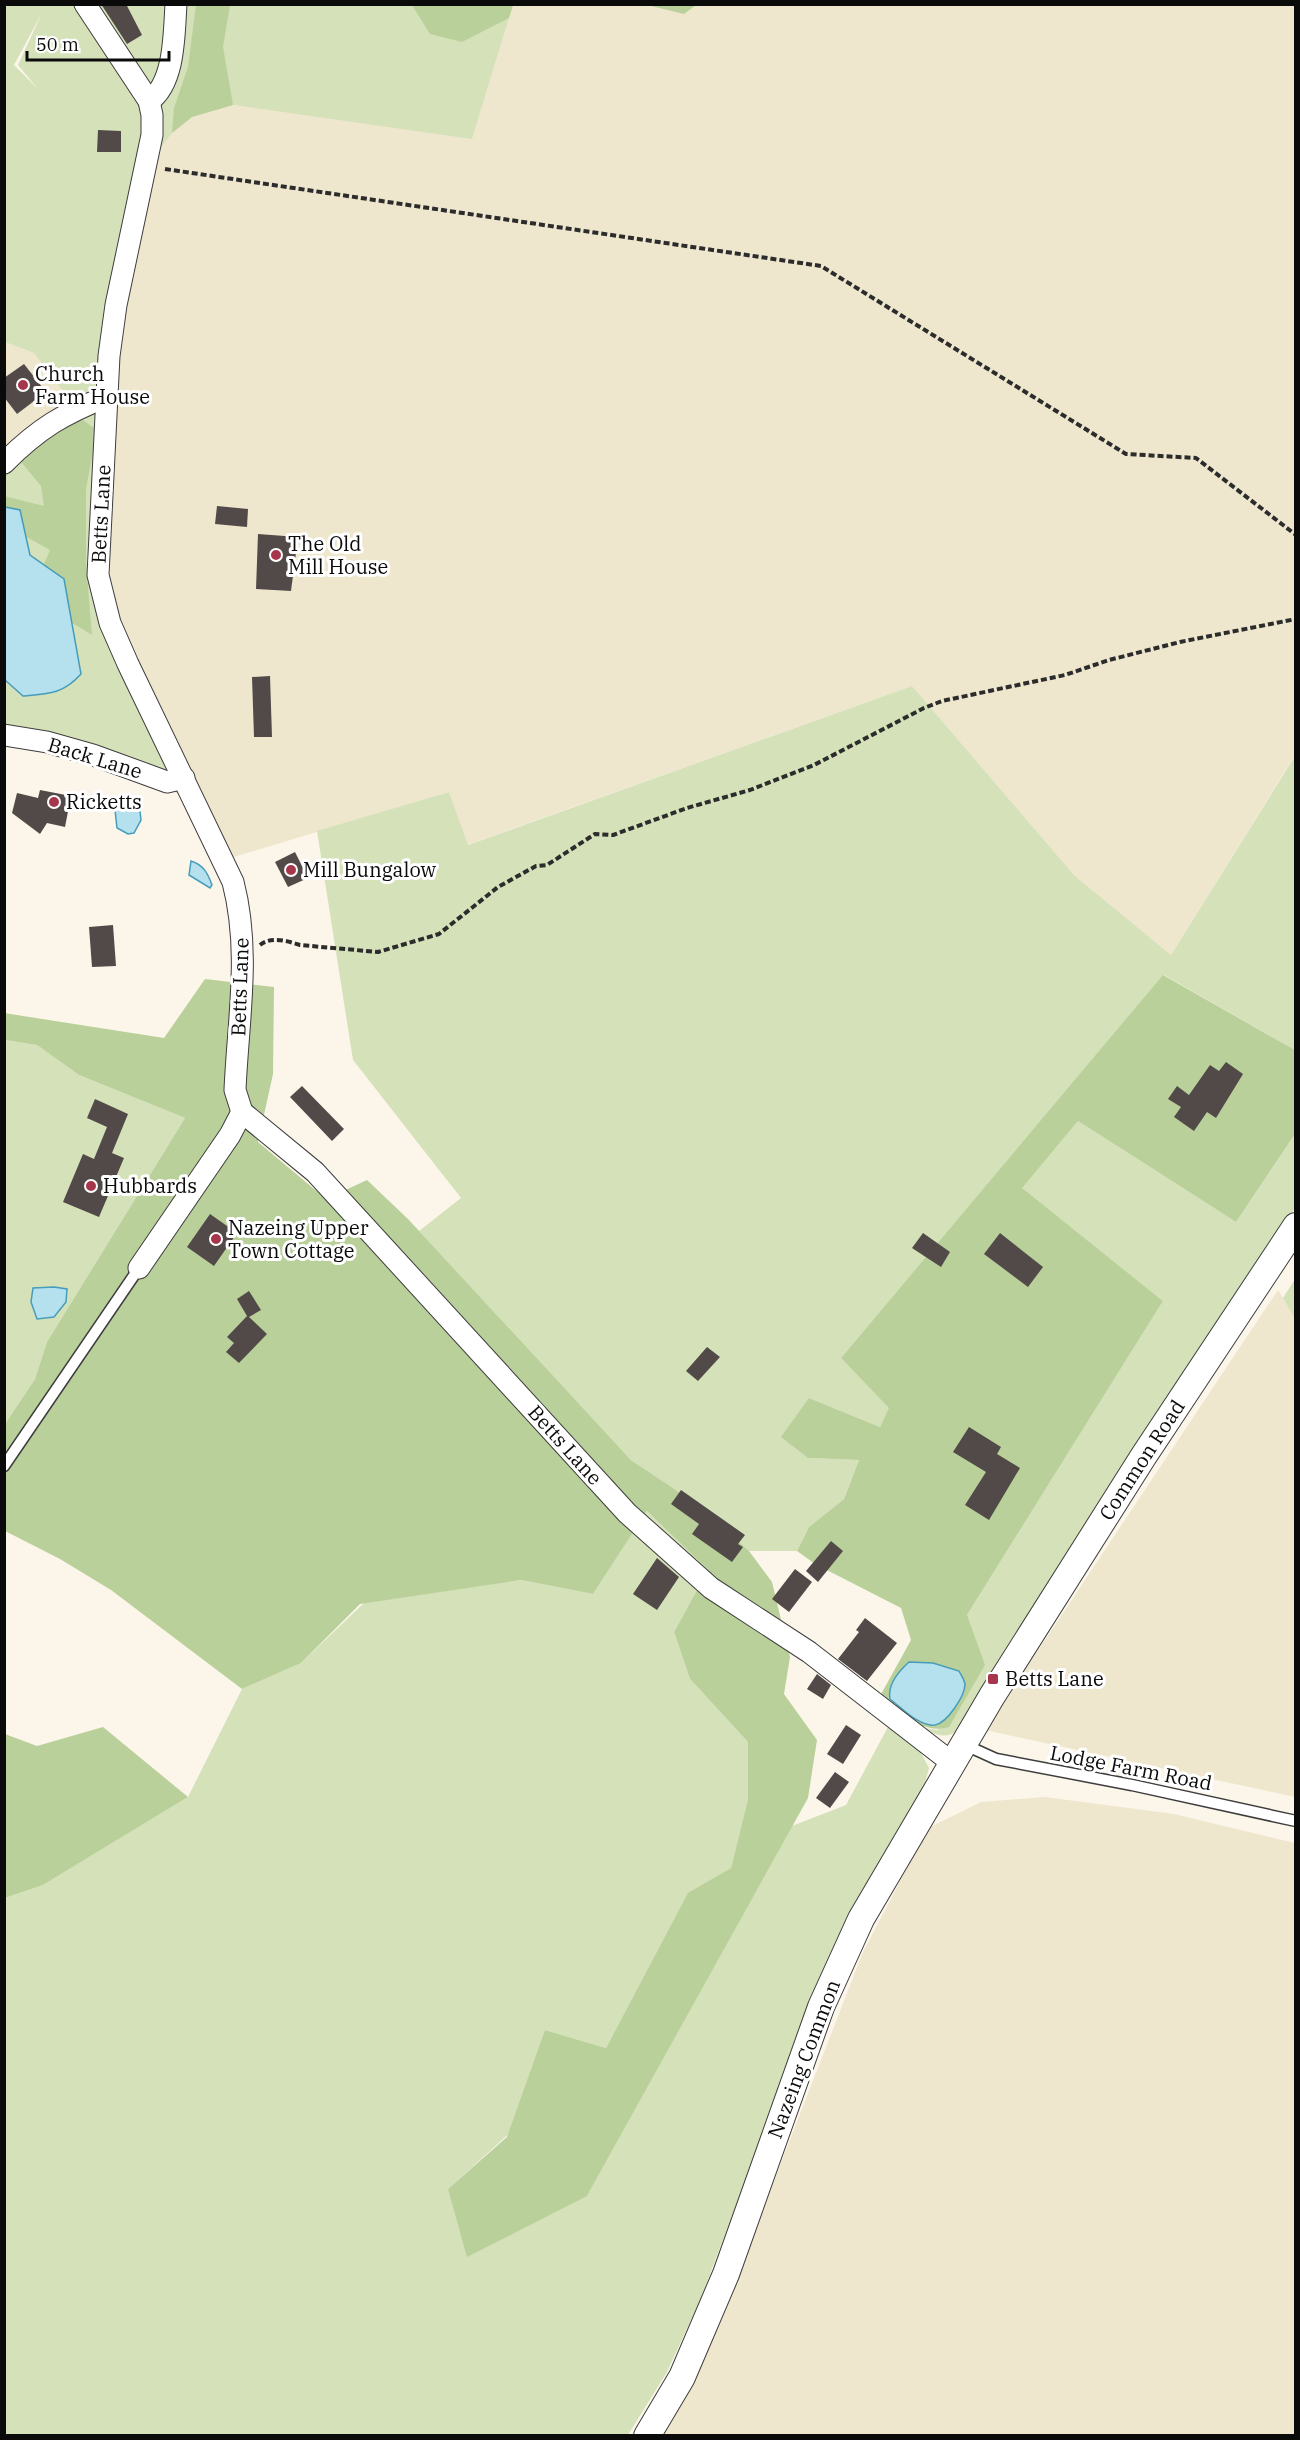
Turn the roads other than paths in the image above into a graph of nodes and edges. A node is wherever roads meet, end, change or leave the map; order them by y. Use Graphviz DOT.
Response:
graph roads {
  1 [pos="85,4"];
  2 [pos="176,4"];
  3 [pos="149,101"];
  4 [pos="108,396"];
  5 [pos="4,463"];
  6 [pos="4,735"];
  7 [pos="184,778"];
  8 [pos="242,1112"];
  9 [pos="1296,1226"];
  10 [pos="139,1268"];
  11 [pos="4,1466"];
  12 [pos="992,1696"];
  13 [pos="957,1753"];
  14 [pos="1296,1821"];
  15 [pos="646,2436"];
  1 -- 3 [label="street"];
  2 -- 3 [label="street"];
  3 -- 4 [label="street, Betts Lane"];
  4 -- 5 [label="street"];
  4 -- 7 [label="street, Betts Lane"];
  6 -- 7 [label="street, Back Lane"];
  7 -- 8 [label="street, Betts Lane"];
  8 -- 10 [label="street"];
  8 -- 13 [label="street, Betts Lane"];
  9 -- 12 [label="street, Common Road"];
  10 -- 11 [label="lane"];
  12 -- 13 [label="street, Nazeing Common"];
  13 -- 14 [label="lane, Lodge Farm Road"];
  13 -- 15 [label="street, Nazeing Common"];
}
